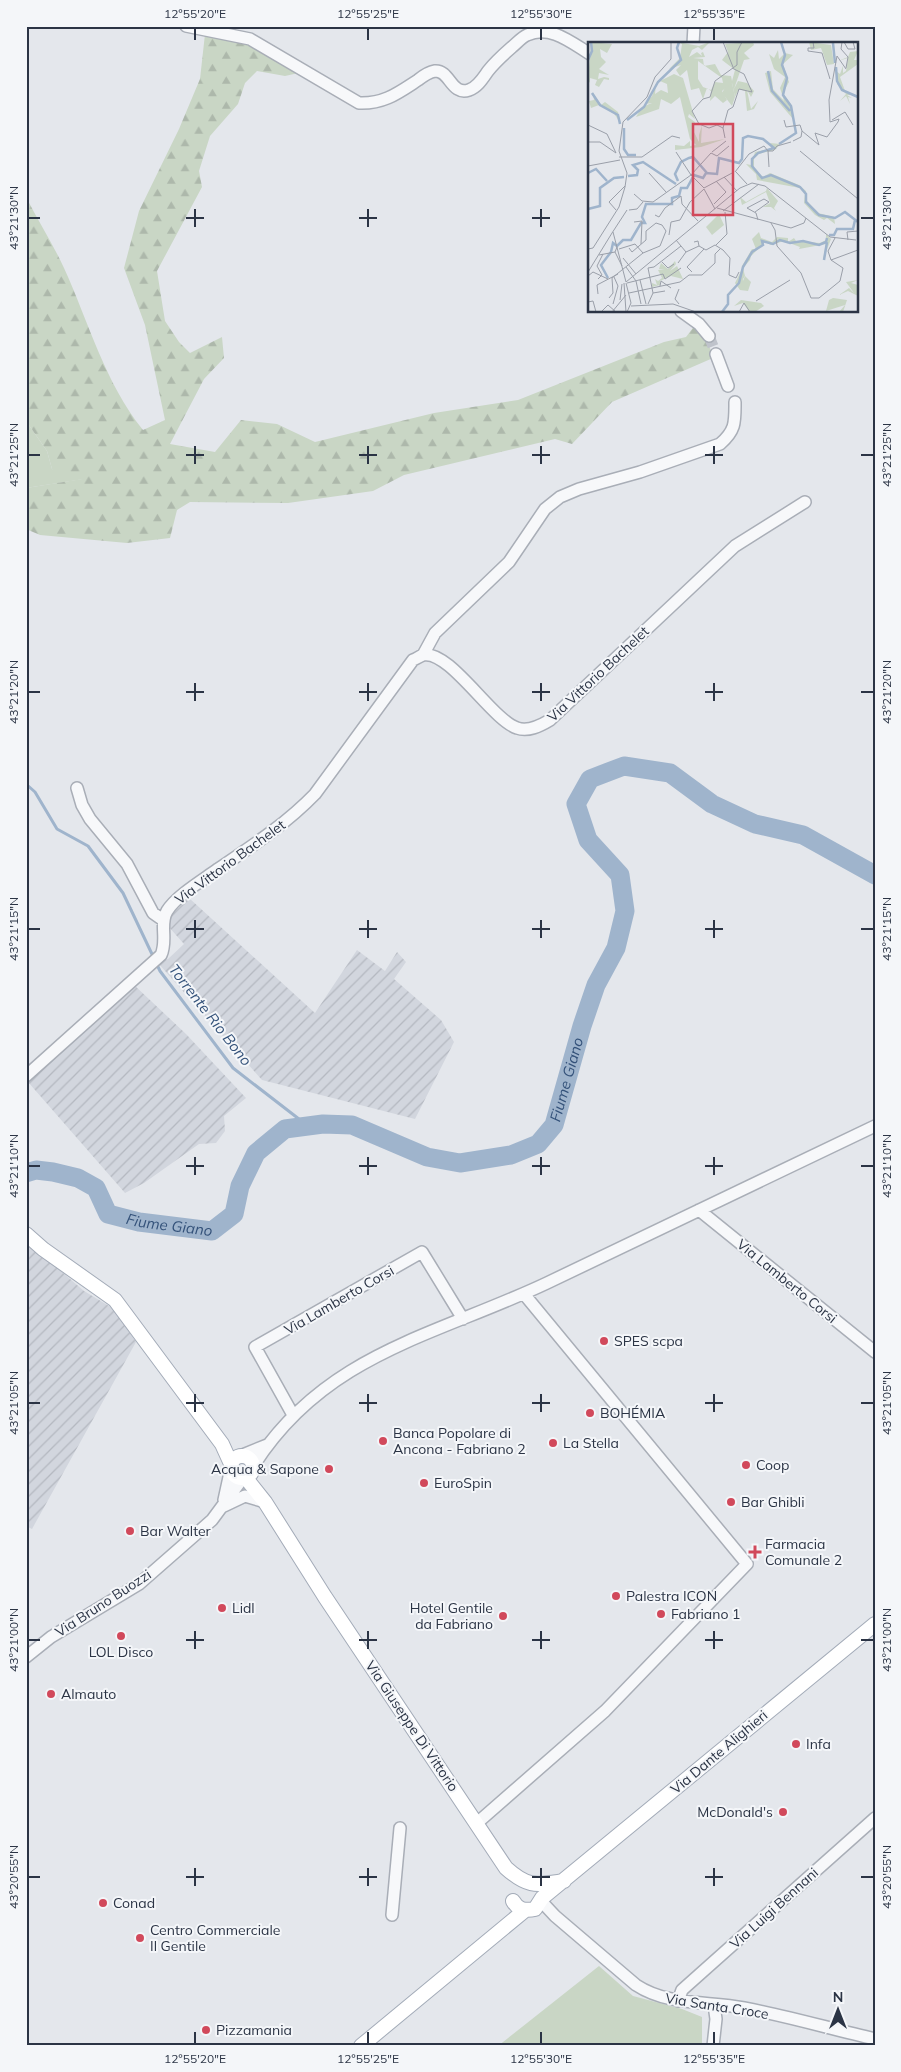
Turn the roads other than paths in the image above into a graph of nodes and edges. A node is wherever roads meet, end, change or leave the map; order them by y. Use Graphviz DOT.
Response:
graph roads {
  1 [pos="186,26"];
  2 [pos="694,26"];
  3 [pos="693,42"];
  4 [pos="588,53"];
  5 [pos="681,312"];
  6 [pos="709,336"];
  7 [pos="716,354"];
  8 [pos="728,386"];
  9 [pos="735,402"];
  10 [pos="805,502"];
  11 [pos="423,655"];
  12 [pos="77,788"];
  13 [pos="163,920"];
  14 [pos="26,1076"];
  15 [pos="875,1126"];
  16 [pos="699,1210"];
  17 [pos="26,1234"];
  18 [pos="524,1294"];
  19 [pos="462,1319"];
  20 [pos="875,1352"];
  21 [pos="293,1415"];
  22 [pos="267,1445"];
  23 [pos="235,1462"];
  24 [pos="249,1473"];
  25 [pos="265,1502"];
  26 [pos="223,1507"];
  27 [pos="875,1624"];
  28 [pos="26,1657"];
  29 [pos="875,1818"];
  30 [pos="478,1824"];
  31 [pos="400,1828"];
  32 [pos="506,1868"];
  33 [pos="564,1882"];
  34 [pos="530,1884"];
  35 [pos="512,1898"];
  36 [pos="536,1905"];
  37 [pos="392,1916"];
  38 [pos="499,1932"];
  39 [pos="678,2001"];
  40 [pos="714,2004"];
  41 [pos="875,2039"];
  42 [pos="361,2046"];
  43 [pos="713,2046"];
  1 -- 4 [label="street"];
  2 -- 3 [label="street"];
  5 -- 6 [label="street"];
  7 -- 8 [label="street"];
  9 -- 11 [label="street"];
  10 -- 11 [label="street, Via Vittorio Bachelet"];
  11 -- 13 [label="street, Via Vittorio Bachelet"];
  12 -- 13 [label="street"];
  13 -- 14 [label="street"];
  15 -- 16 [label="street"];
  16 -- 18 [label="street"];
  16 -- 20 [label="street, Via Lamberto Corsi"];
  17 -- 23 [label="main road, Via Giuseppe Di Vittorio"];
  18 -- 19 [label="street"];
  18 -- 30 [label="street"];
  19 -- 21 [label="street"];
  19 -- 21 [label="street, Via Lamberto Corsi"];
  21 -- 22 [label="street"];
  22 -- 23 [label="street"];
  22 -- 24 [label="street"];
  23 -- 24 [label="main road, Via Giuseppe Di Vittorio"];
  23 -- 24 [label="main road, Via Giuseppe Di Vittorio"];
  23 -- 26 [label="street"];
  24 -- 25 [label="main road, Via Giuseppe Di Vittorio"];
  24 -- 26 [label="street, Via Bruno Buozzi"];
  25 -- 26 [label="street, Via Bruno Buozzi"];
  25 -- 30 [label="main road, Via Giuseppe Di Vittorio"];
  26 -- 28 [label="street, Via Bruno Buozzi"];
  27 -- 33 [label="main road, Via Dante Alighieri"];
  29 -- 39 [label="street, Via Luigi Bennani"];
  30 -- 32 [label="main road, Via Giuseppe Di Vittorio"];
  31 -- 37 [label="street"];
  32 -- 34 [label="main road, Via Giuseppe Di Vittorio"];
  32 -- 35 [label="main road, Via Giuseppe Di Vittorio"];
  33 -- 34 [label="main road"];
  33 -- 36 [label="main road, Via Dante Alighieri"];
  34 -- 35 [label="main road"];
  34 -- 36 [label="main road"];
  35 -- 36 [label="main road"];
  35 -- 38 [label="main road, Via Dante Alighieri"];
  36 -- 38 [label="main road, Via Dante Alighieri"];
  36 -- 39 [label="street, Via Santa Croce"];
  38 -- 42 [label="main road, Via Dante Alighieri"];
  39 -- 40 [label="street, Via Santa Croce"];
  40 -- 41 [label="street, Via Santa Croce"];
  40 -- 43 [label="street"];
}
